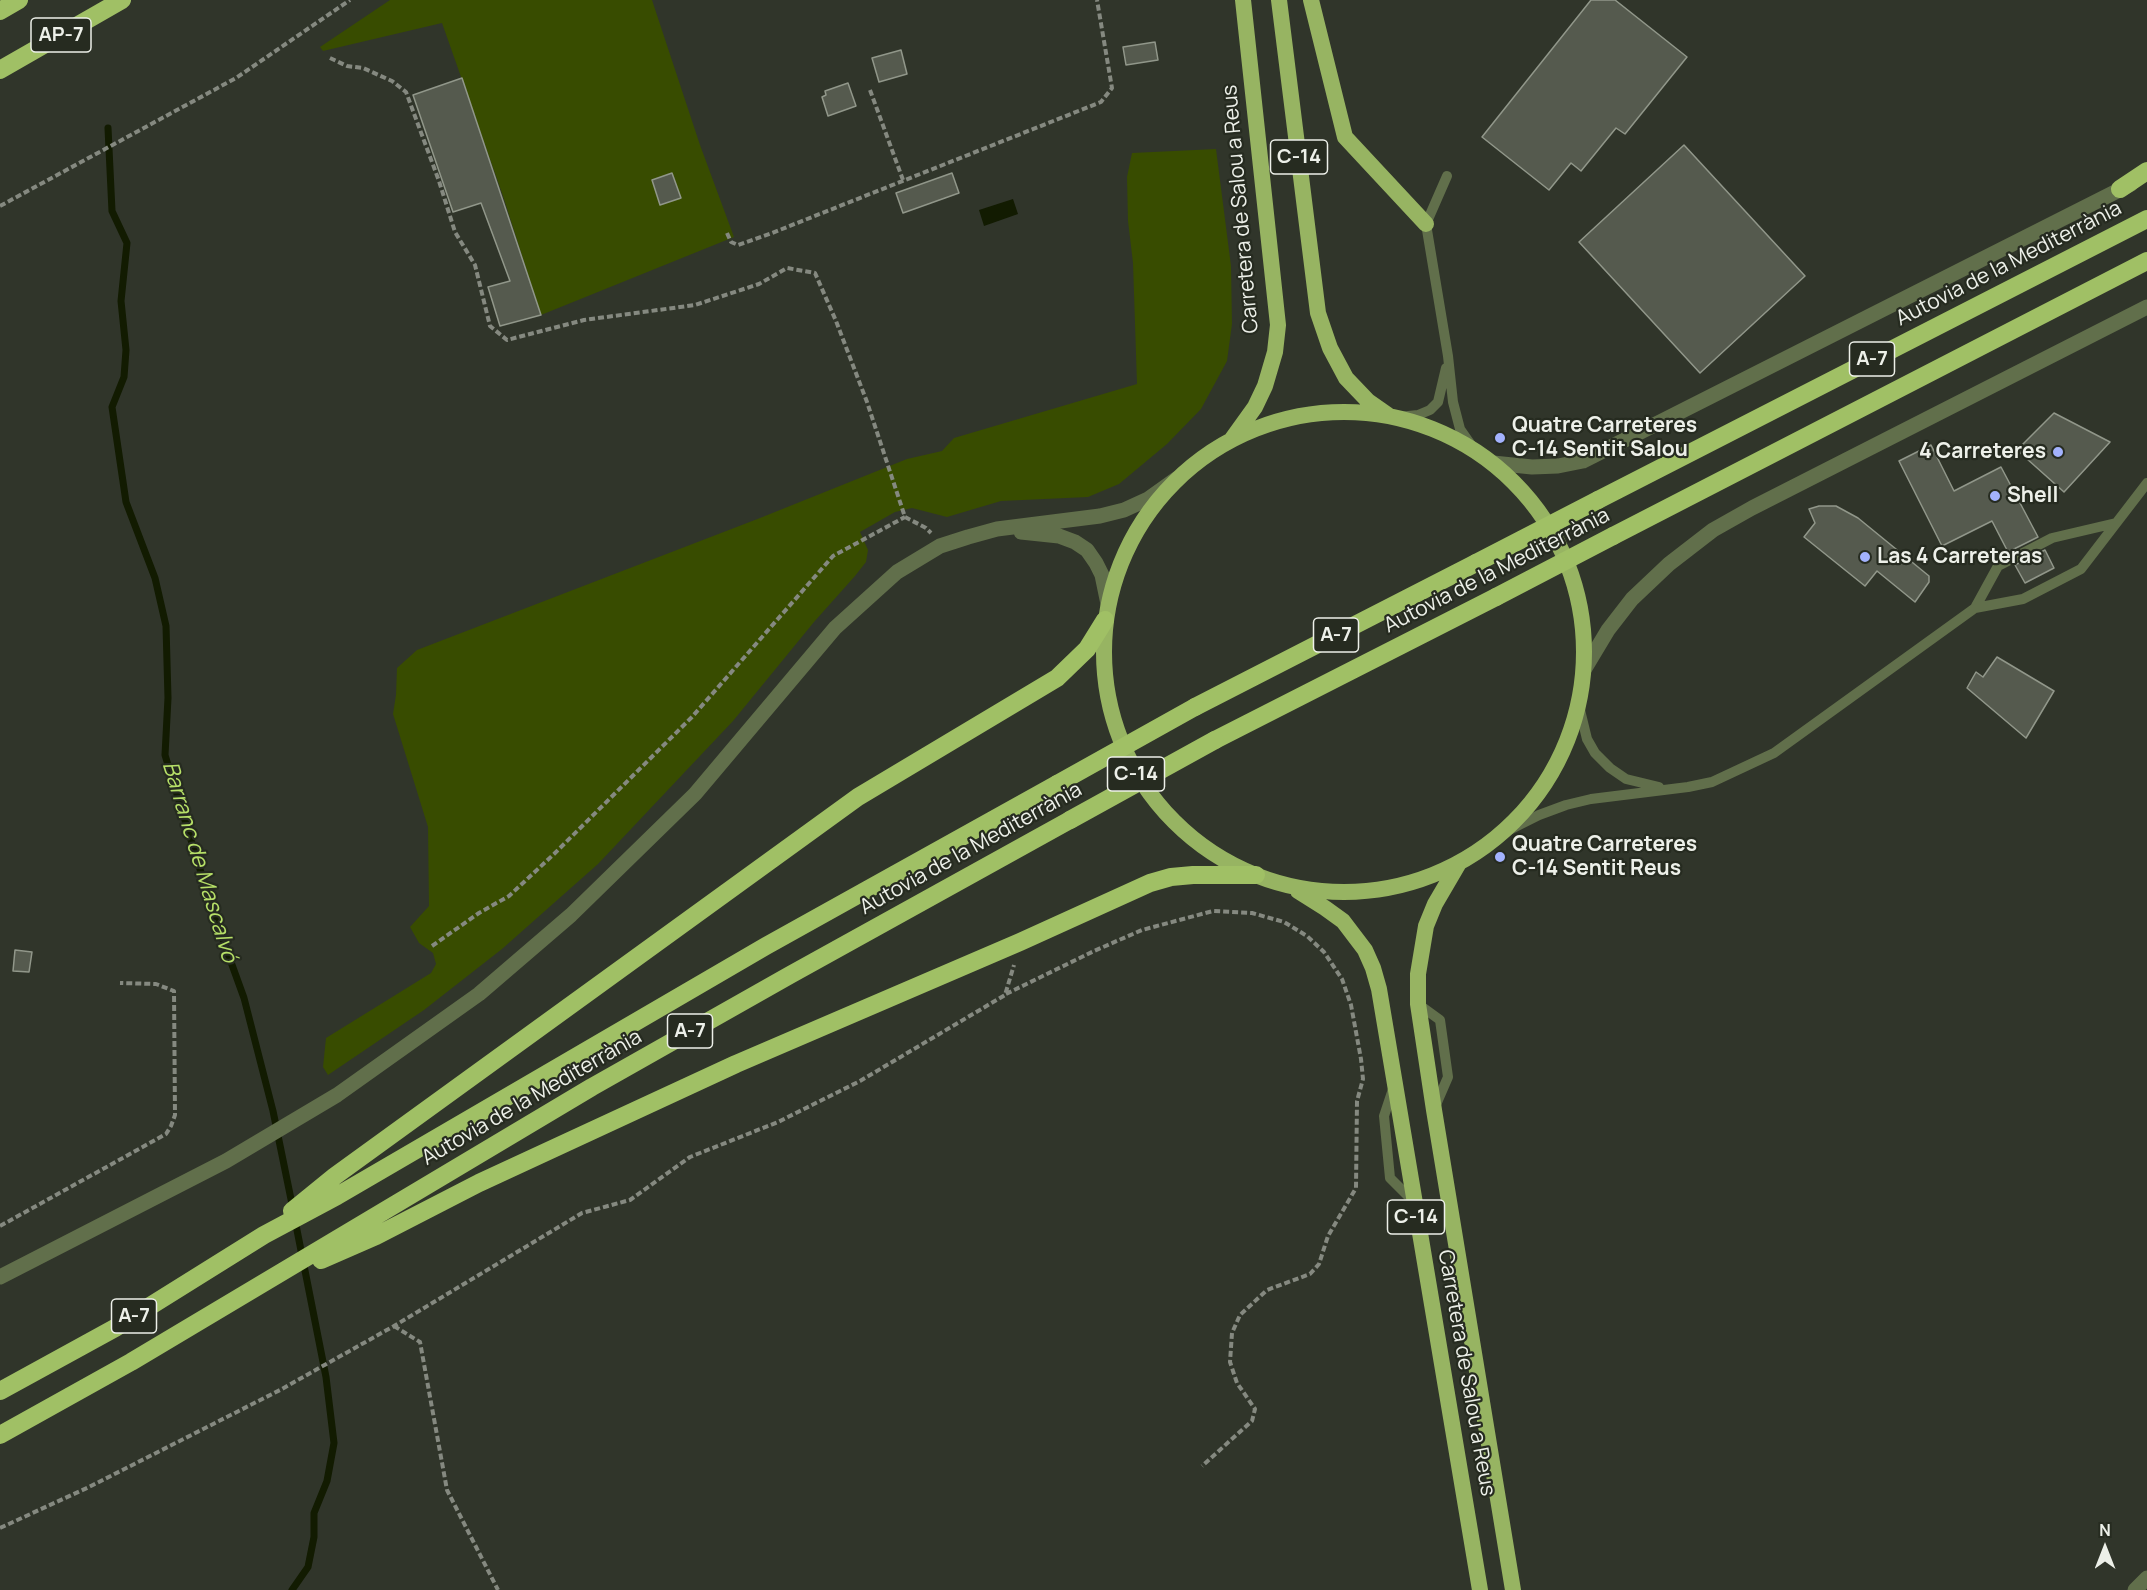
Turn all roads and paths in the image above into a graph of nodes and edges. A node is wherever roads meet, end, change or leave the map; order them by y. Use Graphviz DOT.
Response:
graph roads {
  1 [pos="19,0"];
  2 [pos="122,0"];
  3 [pos="350,0"];
  4 [pos="1097,0"];
  5 [pos="1243,0"];
  6 [pos="1279,0"];
  7 [pos="1311,0"];
  8 [pos="0,11"];
  9 [pos="330,58"];
  10 [pos="0,70"];
  11 [pos="870,90"];
  12 [pos="2147,171"];
  13 [pos="1447,176"];
  14 [pos="2147,177"];
  15 [pos="903,180"];
  16 [pos="2120,189"];
  17 [pos="0,206"];
  18 [pos="2147,219"];
  19 [pos="1426,224"];
  20 [pos="727,233"];
  21 [pos="2147,261"];
  22 [pos="2147,307"];
  23 [pos="1448,356"];
  24 [pos="1394,417"];
  25 [pos="1232,439"];
  26 [pos="1474,449"];
  27 [pos="1493,463"];
  28 [pos="1176,479"];
  29 [pos="2147,483"];
  30 [pos="905,517"];
  31 [pos="2116,523"];
  32 [pos="998,529"];
  33 [pos="940,546"];
  34 [pos="1975,608"];
  35 [pos="1106,612"];
  36 [pos="1584,670"];
  37 [pos="1579,706"];
  38 [pos="1665,788"];
  39 [pos="1499,835"];
  40 [pos="1460,862"];
  41 [pos="1256,875"];
  42 [pos="1283,884"];
  43 [pos="1020,942"];
  44 [pos="432,946"];
  45 [pos="120,983"];
  46 [pos="1005,994"];
  47 [pos="0,1226"];
  48 [pos="264,1234"];
  49 [pos="317,1256"];
  50 [pos="0,1277"];
  51 [pos="394,1326"];
  52 [pos="0,1391"];
  53 [pos="0,1435"];
  54 [pos="1202,1466"];
  55 [pos="0,1528"];
  56 [pos="2147,1578"];
  57 [pos="498,1590"];
  58 [pos="1480,1590"];
  59 [pos="1513,1590"];
  60 [pos="2135,1590"];
  1 -- 8 [label="highway, AP-7"];
  2 -- 10 [label="highway, AP-7"];
  3 -- 17 [label="path"];
  4 -- 15 [label="path"];
  5 -- 25 [label="highway, Carretera de Salou a Reus / C-14"];
  6 -- 24 [label="highway, C-14"];
  7 -- 19 [label="highway"];
  9 -- 30 [label="path"];
  11 -- 15 [label="path"];
  12 -- 16 [label="highway"];
  13 -- 19 [label="lane"];
  14 -- 16 [label="street"];
  15 -- 20 [label="path"];
  16 -- 27 [label="street"];
  18 -- 48 [label="highway, Autovia de la Mediterrània / A-7, bridge"];
  19 -- 23 [label="lane"];
  21 -- 49 [label="highway, Autovia de la Mediterrània / A-7, bridge"];
  22 -- 36 [label="street"];
  23 -- 24 [label="lane"];
  23 -- 26 [label="lane"];
  24 -- 25 [label="highway, C-14"];
  24 -- 26 [label="highway, C-14"];
  25 -- 28 [label="highway, C-14"];
  26 -- 27 [label="highway, C-14"];
  27 -- 36 [label="highway, C-14"];
  28 -- 32 [label="street"];
  28 -- 35 [label="highway, C-14"];
  29 -- 31 [label="lane"];
  30 -- 33 [label="path"];
  30 -- 44 [label="path"];
  31 -- 34 [label="lane"];
  31 -- 34 [label="lane"];
  32 -- 33 [label="street"];
  32 -- 35 [label="street"];
  33 -- 50 [label="street"];
  34 -- 38 [label="lane"];
  35 -- 41 [label="highway, C-14"];
  35 -- 48 [label="highway"];
  36 -- 37 [label="highway, C-14"];
  37 -- 38 [label="lane"];
  37 -- 39 [label="highway, C-14"];
  38 -- 39 [label="lane"];
  39 -- 40 [label="highway, C-14"];
  40 -- 42 [label="highway, C-14"];
  40 -- 59 [label="highway, C-14"];
  41 -- 42 [label="highway, C-14"];
  41 -- 43 [label="highway"];
  42 -- 58 [label="highway, Carretera de Salou a Reus / C-14"];
  43 -- 46 [label="path"];
  43 -- 49 [label="highway"];
  45 -- 47 [label="path"];
  46 -- 51 [label="path"];
  46 -- 54 [label="path"];
  48 -- 52 [label="highway, Autovia de la Mediterrània / A-7"];
  49 -- 53 [label="highway, A-7"];
  51 -- 55 [label="path"];
  51 -- 57 [label="path"];
  56 -- 60 [label="street"];
}
